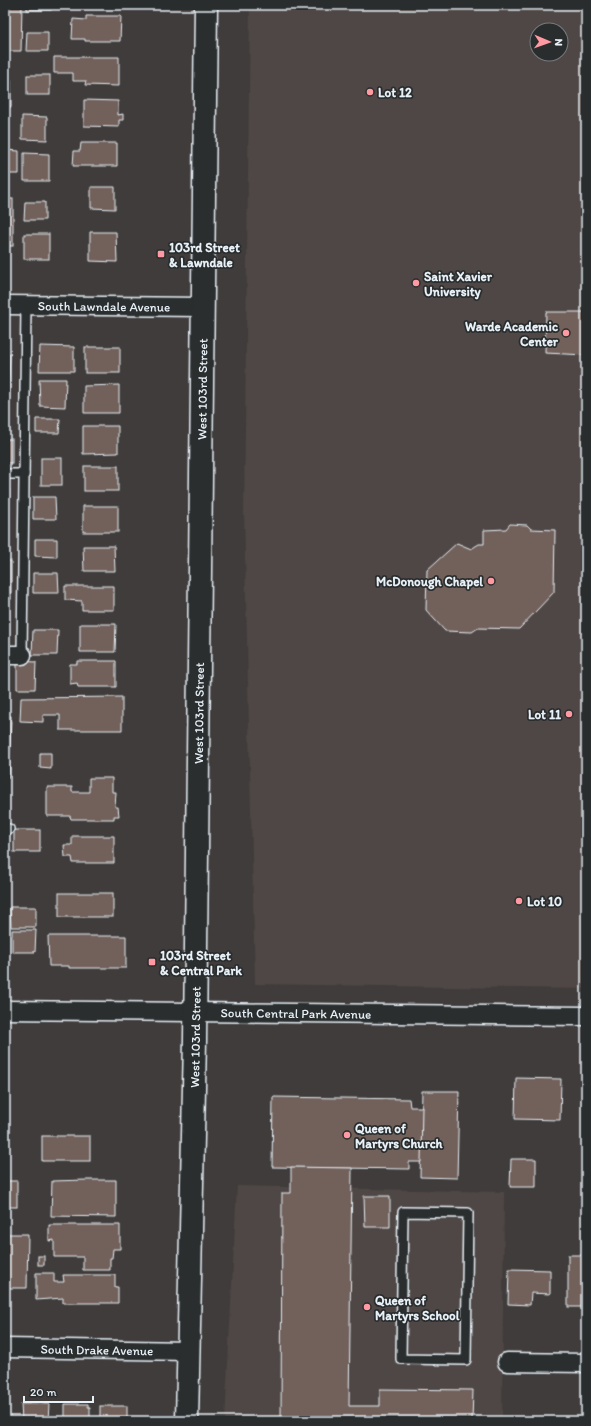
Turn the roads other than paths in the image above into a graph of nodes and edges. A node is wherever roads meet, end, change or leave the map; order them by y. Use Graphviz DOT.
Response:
graph roads {
  1 [pos="206,5"];
  2 [pos="5,305"];
  3 [pos="26,305"];
  4 [pos="203,307"];
  5 [pos="5,474"];
  6 [pos="24,474"];
  7 [pos="14,655"];
  8 [pos="5,1010"];
  9 [pos="195,1012"];
  10 [pos="586,1016"];
  11 [pos="5,1348"];
  12 [pos="188,1351"];
  13 [pos="466,1360"];
  14 [pos="507,1362"];
  15 [pos="586,1363"];
  16 [pos="187,1421"];
  1 -- 4 [label="main road, West 103rd Street"];
  2 -- 3 [label="street, South Lawndale Avenue"];
  3 -- 4 [label="street, South Lawndale Avenue"];
  3 -- 6 [label="lane"];
  4 -- 9 [label="main road, West 103rd Street"];
  5 -- 6 [label="lane"];
  6 -- 7 [label="lane"];
  8 -- 9 [label="street, South Central Park Avenue"];
  9 -- 10 [label="street, South Central Park Avenue"];
  9 -- 12 [label="main road, West 103rd Street"];
  11 -- 12 [label="street, South Drake Avenue"];
  12 -- 16 [label="main road, West 103rd Street"];
  13 -- 13 [label="lane"];
  14 -- 15 [label="street"];
}
